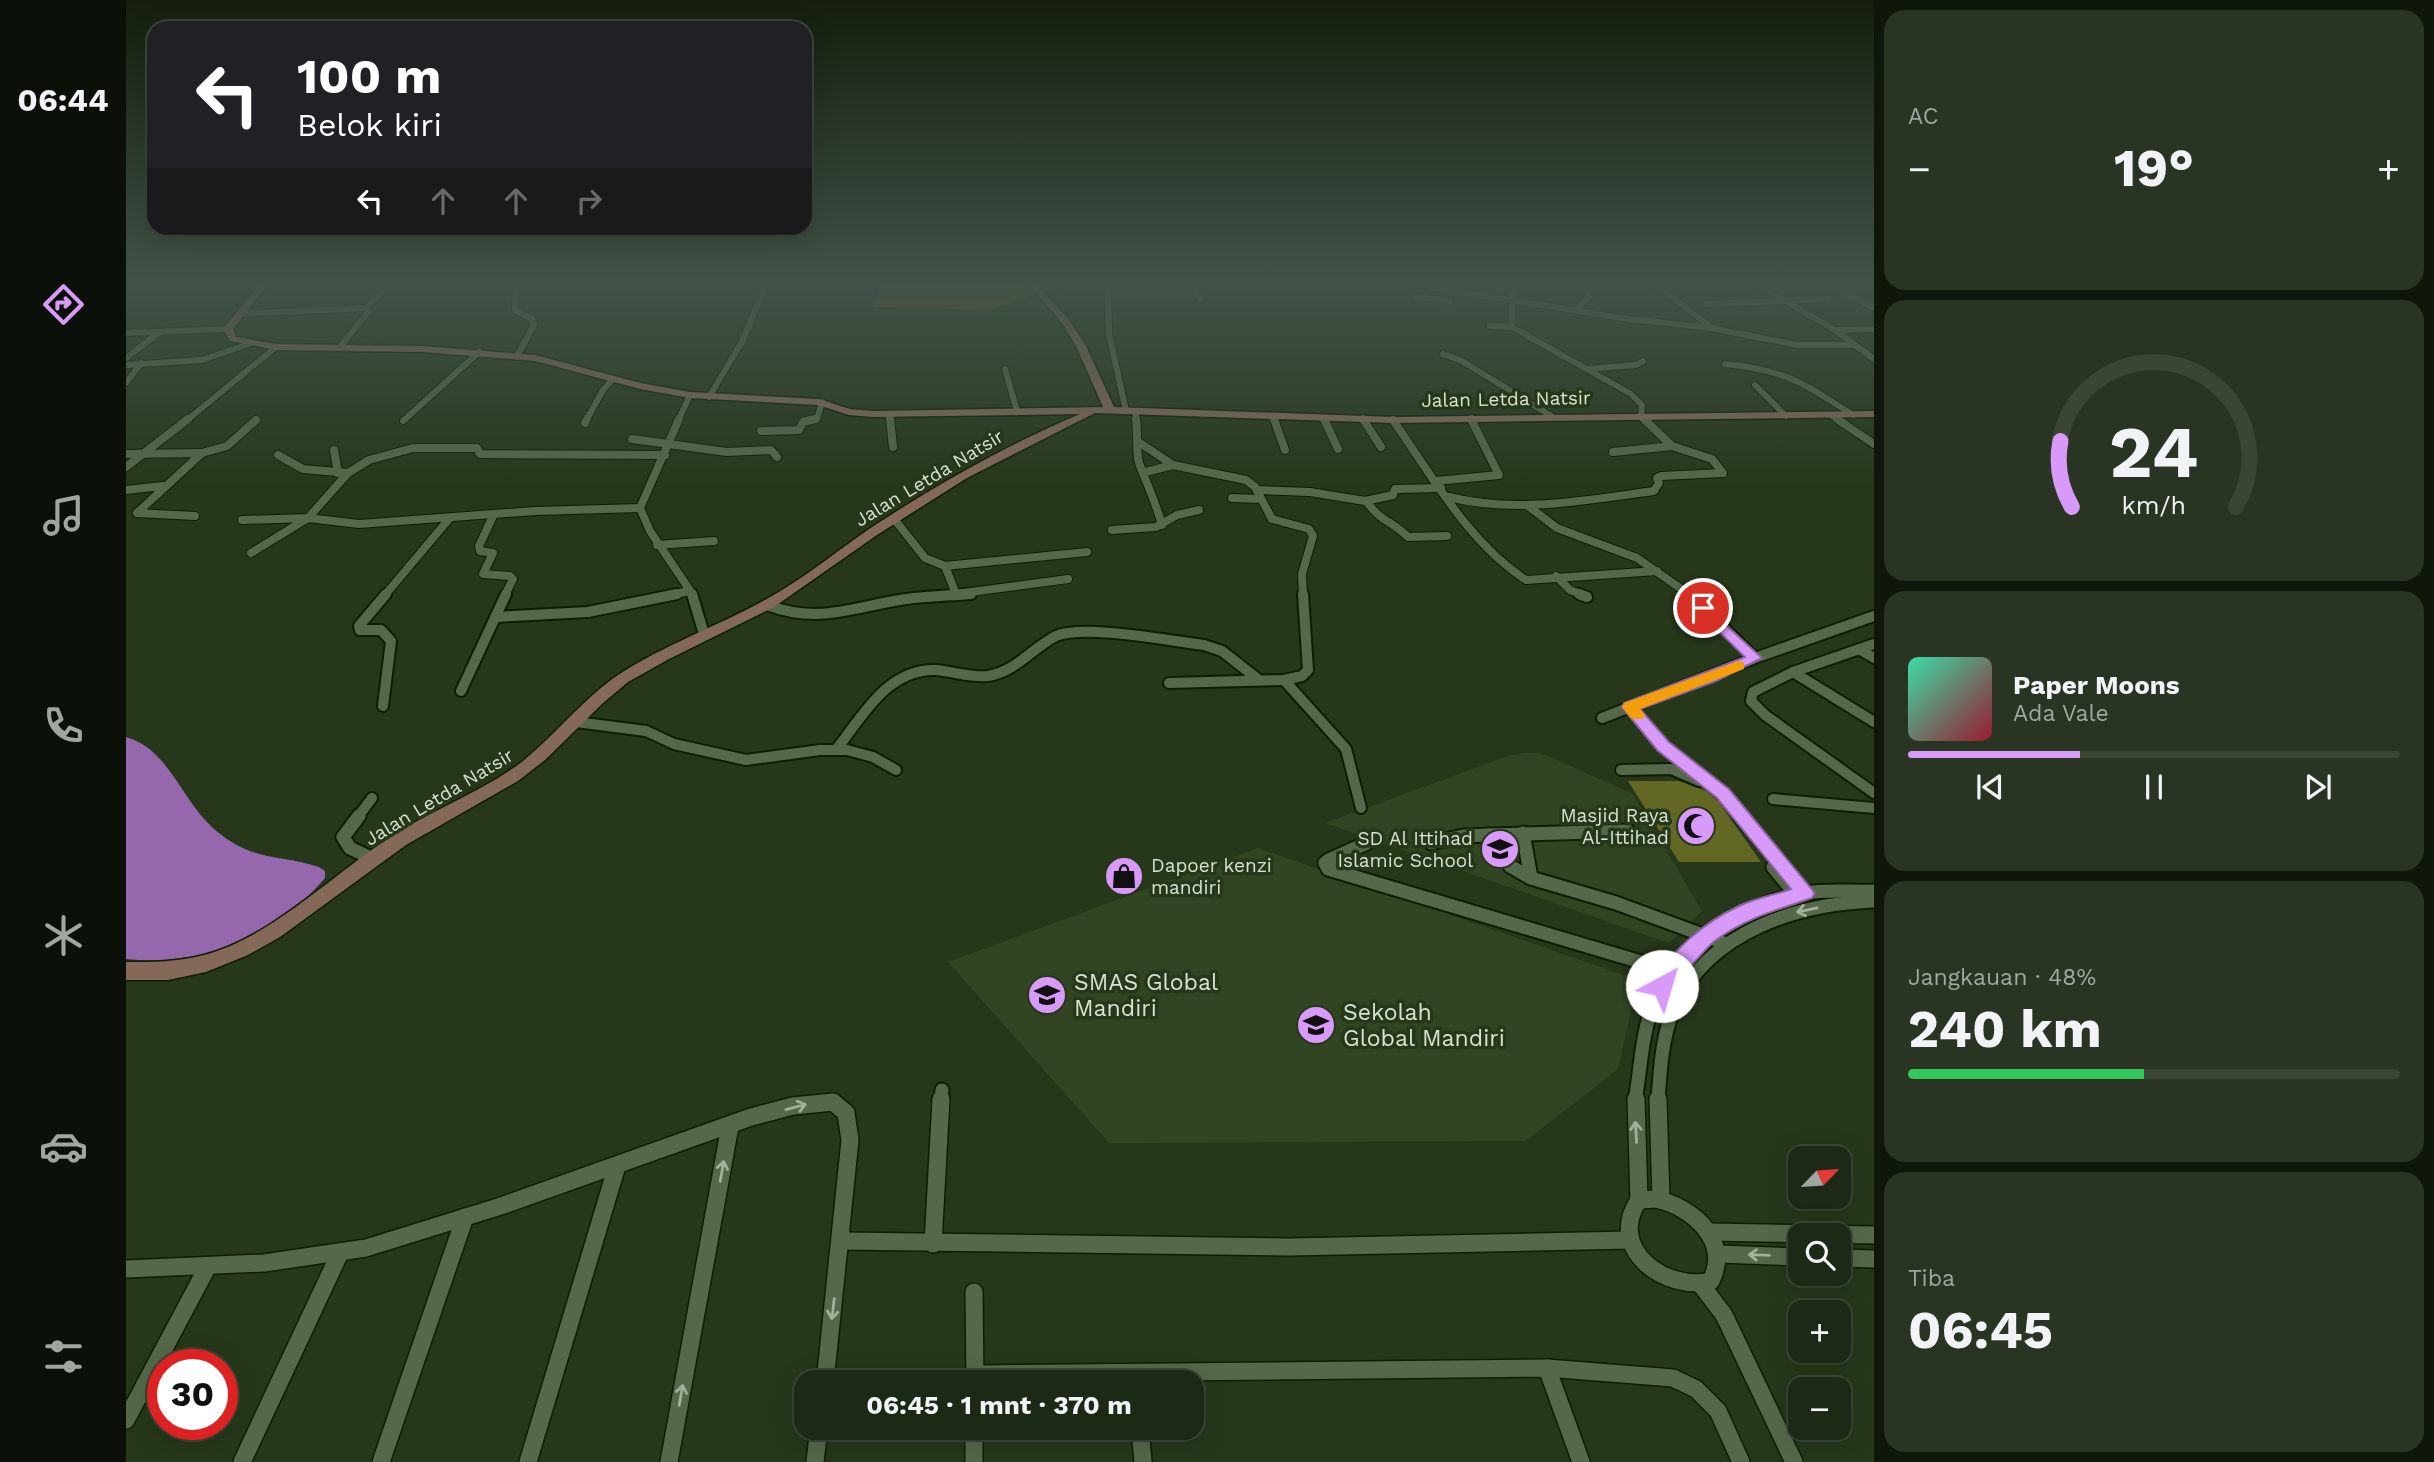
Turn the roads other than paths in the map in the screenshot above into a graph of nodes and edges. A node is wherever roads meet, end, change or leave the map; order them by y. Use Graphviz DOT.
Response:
graph roads {
  1 [pos="229,352"];
  2 [pos="270,352"];
  3 [pos="479,352"];
  4 [pos="481,352"];
  5 [pos="520,352"];
  6 [pos="736,352"];
  7 [pos="1074,352"];
  8 [pos="1115,352"];
  9 [pos="1556,352"];
  10 [pos="1443,354"];
  11 [pos="517,356"];
  12 [pos="1643,361"];
  13 [pos="141,363"];
  14 [pos="1725,364"];
  15 [pos="126,365"];
  16 [pos="1005,369"];
  17 [pos="1586,369"];
  18 [pos="613,379"];
  19 [pos="126,383"];
  20 [pos="1755,385"];
  21 [pos="690,395"];
  22 [pos="709,397"];
  23 [pos="822,402"];
  24 [pos="1104,410"];
  25 [pos="1017,411"];
  26 [pos="1130,411"];
  27 [pos="1874,414"];
  28 [pos="889,415"];
  29 [pos="1831,415"];
  30 [pos="1853,415"];
  31 [pos="1273,416"];
  32 [pos="1786,416"];
  33 [pos="1553,417"];
  34 [pos="1641,417"];
  35 [pos="1323,418"];
  36 [pos="1363,419"];
  37 [pos="1471,419"];
  38 [pos="256,420"];
  39 [pos="1393,420"];
  40 [pos="403,421"];
  41 [pos="585,423"];
  42 [pos="761,431"];
  43 [pos="632,439"];
  44 [pos="672,442"];
  45 [pos="1140,443"];
  46 [pos="1874,444"];
  47 [pos="1672,446"];
  48 [pos="893,447"];
  49 [pos="1381,447"];
  50 [pos="1338,449"];
  51 [pos="334,450"];
  52 [pos="1284,450"];
  53 [pos="149,452"];
  54 [pos="1613,452"];
  55 [pos="202,453"];
  56 [pos="126,454"];
  57 [pos="665,454"];
  58 [pos="278,455"];
  59 [pos="777,457"];
  60 [pos="1172,465"];
  61 [pos="126,467"];
  62 [pos="1145,472"];
  63 [pos="338,473"];
  64 [pos="348,473"];
  65 [pos="1439,484"];
  66 [pos="163,486"];
  67 [pos="126,490"];
  68 [pos="1257,490"];
  69 [pos="1449,497"];
  70 [pos="1232,498"];
  71 [pos="1261,499"];
  72 [pos="1367,502"];
  73 [pos="1528,506"];
  74 [pos="640,508"];
  75 [pos="1199,510"];
  76 [pos="494,514"];
  77 [pos="195,516"];
  78 [pos="308,518"];
  79 [pos="449,519"];
  80 [pos="242,520"];
  81 [pos="895,520"];
  82 [pos="1162,525"];
  83 [pos="1112,530"];
  84 [pos="1447,536"];
  85 [pos="714,541"];
  86 [pos="657,545"];
  87 [pos="1087,552"];
  88 [pos="251,553"];
  89 [pos="945,566"];
  90 [pos="1657,571"];
  91 [pos="1556,576"];
  92 [pos="1068,579"];
  93 [pos="690,591"];
  94 [pos="956,594"];
  95 [pos="1587,597"];
  96 [pos="767,606"];
  97 [pos="1874,616"];
  98 [pos="495,617"];
  99 [pos="704,634"];
  100 [pos="1874,644"];
  101 [pos="1859,649"];
  102 [pos="1755,658"];
  103 [pos="1874,658"];
  104 [pos="1793,672"];
  105 [pos="1259,680"];
  106 [pos="1284,680"];
  107 [pos="1169,683"];
  108 [pos="461,691"];
  109 [pos="383,706"];
  110 [pos="1630,707"];
  111 [pos="1602,719"];
  112 [pos="576,722"];
  113 [pos="1874,722"];
  114 [pos="836,750"];
  115 [pos="896,770"];
  116 [pos="1621,770"];
  117 [pos="1874,793"];
  118 [pos="372,797"];
  119 [pos="1773,799"];
  120 [pos="1361,808"];
  121 [pos="1874,808"];
  122 [pos="1628,831"];
  123 [pos="1523,833"];
  124 [pos="1489,835"];
  125 [pos="1371,841"];
  126 [pos="1431,843"];
  127 [pos="373,859"];
  128 [pos="1531,877"];
  129 [pos="1874,891"];
  130 [pos="1801,894"];
  131 [pos="1874,901"];
  132 [pos="1708,935"];
  133 [pos="1727,944"];
  134 [pos="126,971"];
  135 [pos="1671,971"];
  136 [pos="942,1090"];
  137 [pos="730,1126"];
  138 [pos="617,1166"];
  139 [pos="1661,1199"];
  140 [pos="1639,1200"];
  141 [pos="465,1217"];
  142 [pos="1708,1232"];
  143 [pos="1874,1235"];
  144 [pos="1630,1240"];
  145 [pos="842,1241"];
  146 [pos="933,1244"];
  147 [pos="1718,1254"];
  148 [pos="339,1255"];
  149 [pos="1788,1257"];
  150 [pos="1851,1258"];
  151 [pos="1874,1259"];
  152 [pos="208,1266"];
  153 [pos="126,1269"];
  154 [pos="1702,1286"];
  155 [pos="974,1292"];
  156 [pos="1547,1368"];
  157 [pos="826,1370"];
  158 [pos="975,1370"];
  159 [pos="1204,1376"];
  160 [pos="126,1420"];
  161 [pos="818,1440"];
  162 [pos="974,1440"];
  163 [pos="1141,1440"];
  164 [pos="242,1462"];
  165 [pos="381,1462"];
  166 [pos="528,1462"];
  167 [pos="669,1462"];
  168 [pos="815,1462"];
  169 [pos="974,1462"];
  170 [pos="1143,1462"];
  171 [pos="1581,1462"];
  172 [pos="1741,1462"];
  173 [pos="1794,1462"];
  1 -- 13 [label="street"];
  2 -- 53 [label="street"];
  3 -- 40 [label="street"];
  4 -- 11 [label="street"];
  5 -- 11 [label="street"];
  6 -- 22 [label="street"];
  7 -- 24 [label="street"];
  8 -- 26 [label="street"];
  9 -- 17 [label="street"];
  10 -- 33 [label="street"];
  11 -- 18 [label="street"];
  12 -- 17 [label="street"];
  13 -- 15 [label="street"];
  13 -- 19 [label="street"];
  14 -- 30 [label="street"];
  16 -- 25 [label="street"];
  17 -- 34 [label="street"];
  18 -- 21 [label="street"];
  18 -- 41 [label="street"];
  20 -- 32 [label="street"];
  21 -- 22 [label="street"];
  21 -- 44 [label="street"];
  22 -- 23 [label="street"];
  23 -- 28 [label="street"];
  23 -- 42 [label="street"];
  24 -- 25 [label="street"];
  24 -- 26 [label="street, Jalan Letda Natsir"];
  24 -- 81 [label="street, Jalan Letda Natsir"];
  25 -- 28 [label="street"];
  26 -- 31 [label="street, Jalan Letda Natsir"];
  26 -- 45 [label="street"];
  27 -- 30 [label="street, Jalan Letda Natsir"];
  28 -- 48 [label="street"];
  29 -- 30 [label="street, Jalan Letda Natsir"];
  29 -- 32 [label="street, Jalan Letda Natsir"];
  29 -- 46 [label="street"];
  31 -- 35 [label="street, Jalan Letda Natsir"];
  31 -- 52 [label="street"];
  32 -- 34 [label="street, Jalan Letda Natsir"];
  33 -- 34 [label="street, Jalan Letda Natsir"];
  33 -- 37 [label="street, Jalan Letda Natsir"];
  34 -- 47 [label="street"];
  35 -- 36 [label="street, Jalan Letda Natsir"];
  35 -- 50 [label="street"];
  36 -- 39 [label="street, Jalan Letda Natsir"];
  36 -- 49 [label="street"];
  37 -- 39 [label="street, Jalan Letda Natsir"];
  37 -- 65 [label="street"];
  38 -- 55 [label="street"];
  39 -- 65 [label="street"];
  43 -- 44 [label="street"];
  44 -- 57 [label="street"];
  44 -- 59 [label="street"];
  45 -- 60 [label="street"];
  45 -- 62 [label="street"];
  47 -- 54 [label="street"];
  47 -- 73 [label="street"];
  51 -- 63 [label="street"];
  53 -- 55 [label="street"];
  53 -- 56 [label="street"];
  53 -- 61 [label="street"];
  55 -- 66 [label="street"];
  57 -- 64 [label="street"];
  57 -- 74 [label="street"];
  58 -- 63 [label="street"];
  60 -- 62 [label="street"];
  60 -- 68 [label="street"];
  62 -- 82 [label="street"];
  63 -- 64 [label="street"];
  64 -- 78 [label="street"];
  65 -- 69 [label="street"];
  65 -- 72 [label="street"];
  66 -- 67 [label="street"];
  66 -- 77 [label="street"];
  68 -- 71 [label="street"];
  68 -- 72 [label="street"];
  69 -- 73 [label="street"];
  69 -- 91 [label="street"];
  70 -- 71 [label="street"];
  71 -- 106 [label="street"];
  72 -- 84 [label="street"];
  73 -- 90 [label="street"];
  74 -- 76 [label="street"];
  74 -- 86 [label="street"];
  75 -- 82 [label="street"];
  76 -- 79 [label="street"];
  76 -- 98 [label="street"];
  78 -- 79 [label="street"];
  78 -- 80 [label="street"];
  78 -- 88 [label="street"];
  79 -- 109 [label="street"];
  81 -- 89 [label="street"];
  81 -- 96 [label="street, Jalan Letda Natsir"];
  82 -- 83 [label="street"];
  85 -- 86 [label="street"];
  86 -- 93 [label="street"];
  87 -- 89 [label="street"];
  89 -- 94 [label="street"];
  90 -- 91 [label="street"];
  90 -- 102 [label="street"];
  91 -- 95 [label="street"];
  92 -- 94 [label="street"];
  93 -- 98 [label="street"];
  93 -- 99 [label="street"];
  94 -- 96 [label="street"];
  96 -- 99 [label="street, Jalan Letda Natsir"];
  97 -- 102 [label="street"];
  98 -- 108 [label="street"];
  99 -- 112 [label="street, Jalan Letda Natsir"];
  100 -- 101 [label="street"];
  101 -- 103 [label="street"];
  101 -- 104 [label="street"];
  102 -- 110 [label="street"];
  104 -- 113 [label="street"];
  104 -- 117 [label="street"];
  105 -- 106 [label="street"];
  105 -- 107 [label="street"];
  105 -- 114 [label="street"];
  106 -- 120 [label="street"];
  110 -- 111 [label="street"];
  110 -- 130 [label="street"];
  112 -- 114 [label="street"];
  112 -- 127 [label="street, Jalan Letda Natsir"];
  114 -- 115 [label="street"];
  116 -- 130 [label="street"];
  118 -- 127 [label="street"];
  119 -- 121 [label="street"];
  122 -- 123 [label="street"];
  123 -- 124 [label="street"];
  123 -- 128 [label="street"];
  124 -- 126 [label="street"];
  124 -- 128 [label="street"];
  125 -- 135 [label="street"];
  127 -- 134 [label="street, Jalan Letda Natsir"];
  128 -- 132 [label="street"];
  129 -- 130 [label="street"];
  130 -- 132 [label="street"];
  131 -- 133 [label="street, one-way"];
  132 -- 133 [label="street"];
  132 -- 135 [label="street"];
  133 -- 139 [label="street"];
  140 -- 135 [label="street, one-way"];
  136 -- 146 [label="street"];
  137 -- 138 [label="street"];
  137 -- 145 [label="street, one-way"];
  167 -- 137 [label="street, one-way"];
  138 -- 141 [label="street"];
  138 -- 166 [label="street"];
  139 -- 140 [label="street"];
  139 -- 142 [label="street"];
  140 -- 144 [label="street"];
  141 -- 148 [label="street"];
  141 -- 165 [label="street"];
  142 -- 143 [label="street"];
  142 -- 147 [label="street"];
  144 -- 146 [label="street"];
  144 -- 154 [label="street"];
  145 -- 146 [label="street"];
  145 -- 157 [label="street, one-way"];
  149 -- 147 [label="street, one-way"];
  147 -- 154 [label="street"];
  148 -- 152 [label="street"];
  148 -- 164 [label="street"];
  150 -- 151 [label="street"];
  152 -- 153 [label="street"];
  152 -- 160 [label="street"];
  154 -- 173 [label="street"];
  155 -- 158 [label="street"];
  156 -- 159 [label="street"];
  156 -- 171 [label="street"];
  156 -- 172 [label="street"];
  161 -- 168 [label="street"];
  162 -- 169 [label="street"];
  163 -- 170 [label="street"];
}
